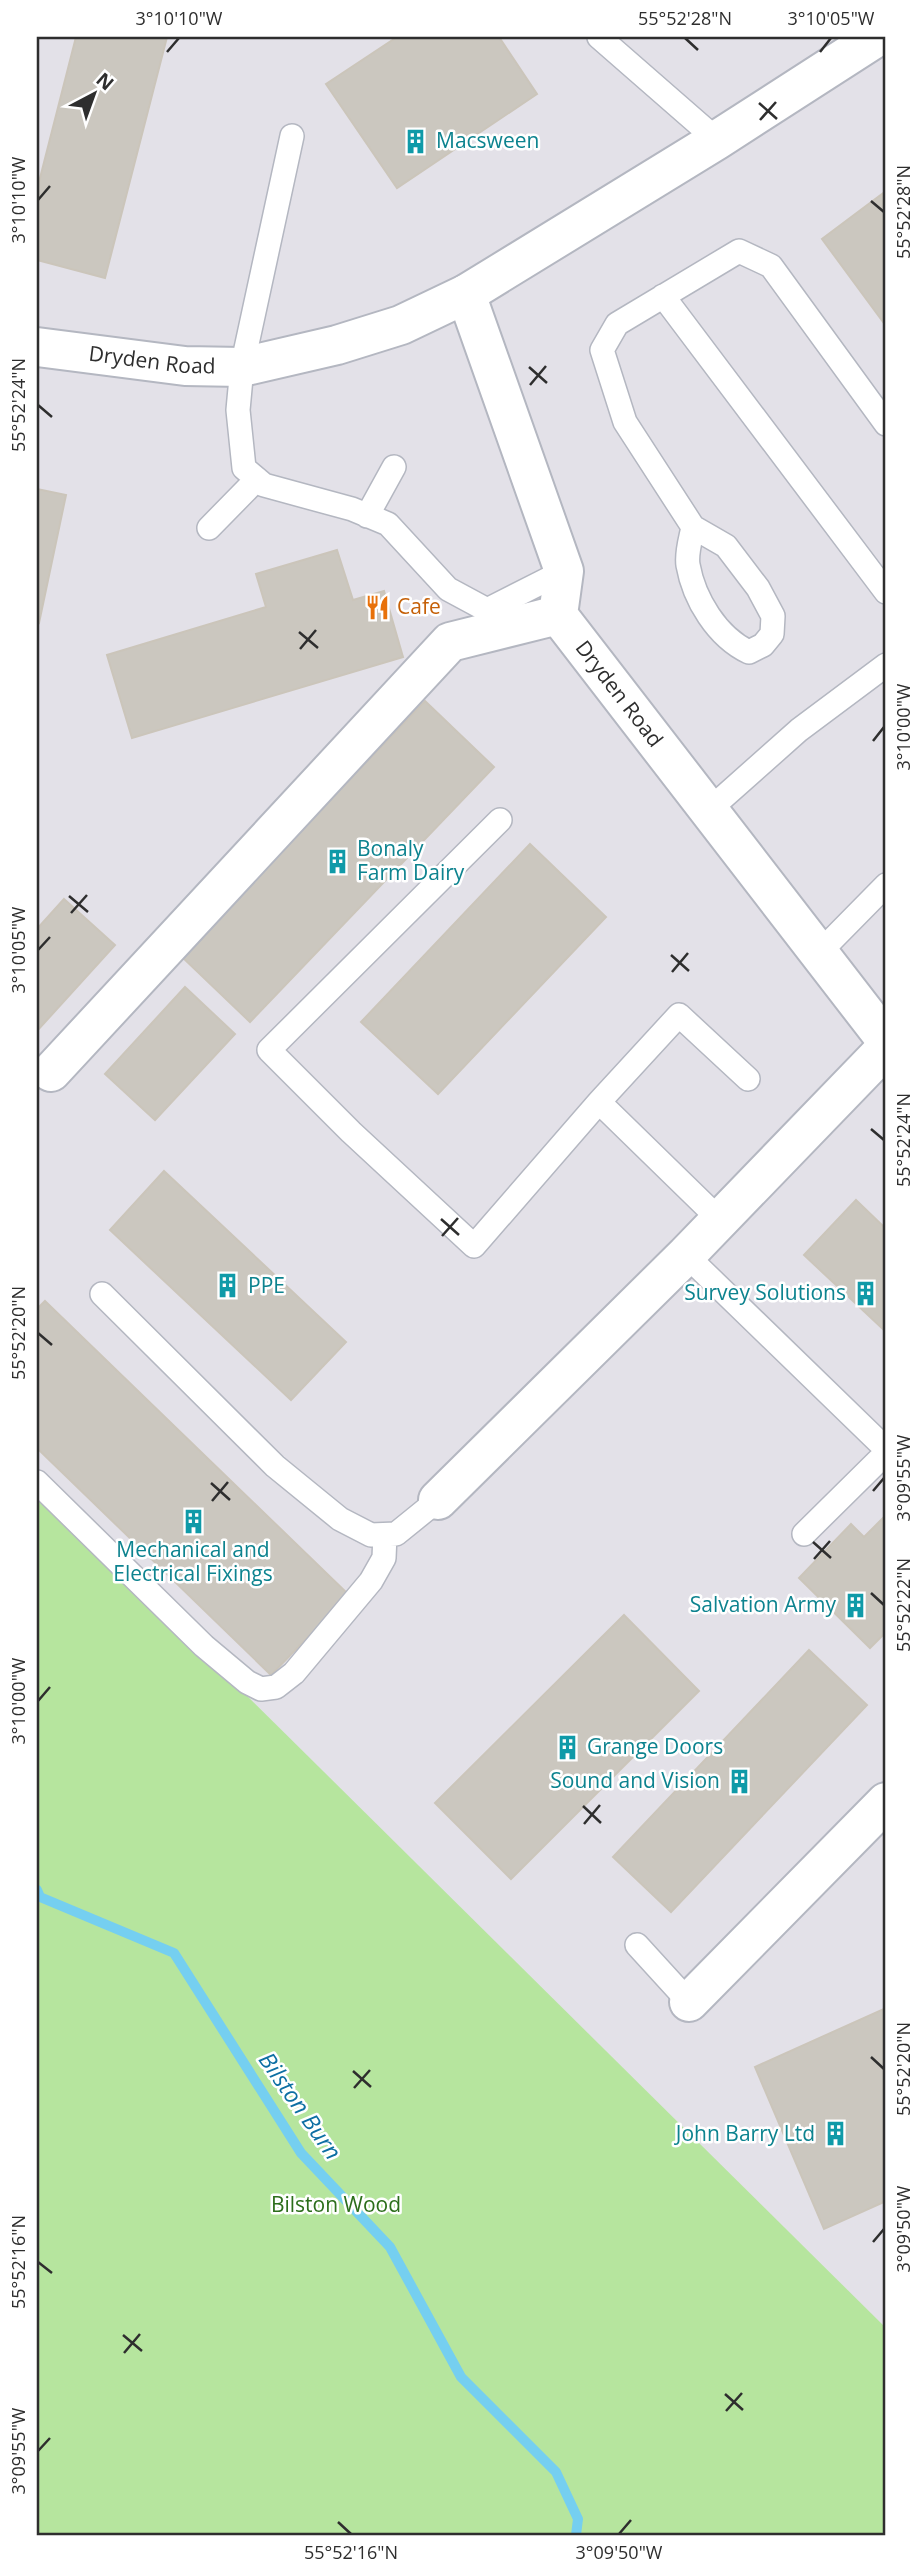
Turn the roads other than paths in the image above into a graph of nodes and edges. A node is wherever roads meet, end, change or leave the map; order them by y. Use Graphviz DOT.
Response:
graph roads {
  1 [pos="599,37"];
  2 [pos="877,37"];
  3 [pos="292,136"];
  4 [pos="717,140"];
  5 [pos="466,294"];
  6 [pos="663,296"];
  7 [pos="37,347"];
  8 [pos="242,367"];
  9 [pos="886,424"];
  10 [pos="394,467"];
  11 [pos="257,479"];
  12 [pos="368,516"];
  13 [pos="693,527"];
  14 [pos="209,528"];
  15 [pos="564,571"];
  16 [pos="886,593"];
  17 [pos="558,615"];
  18 [pos="886,664"];
  19 [pos="709,810"];
  20 [pos="500,820"];
  21 [pos="886,886"];
  22 [pos="819,953"];
  23 [pos="886,1040"];
  24 [pos="886,1048"];
  25 [pos="51,1072"];
  26 [pos="748,1079"];
  27 [pos="599,1102"];
  28 [pos="720,1220"];
  29 [pos="686,1255"];
  30 [pos="102,1294"];
  31 [pos="886,1451"];
  32 [pos="37,1482"];
  33 [pos="438,1500"];
  34 [pos="804,1534"];
  35 [pos="385,1535"];
  36 [pos="886,1802"];
  37 [pos="637,1945"];
  38 [pos="689,2002"];
  1 -- 4 [label="lane"];
  2 -- 4 [label="street, Dryden Road"];
  3 -- 8 [label="lane"];
  4 -- 5 [label="street, Dryden Road"];
  5 -- 8 [label="street, Dryden Road"];
  5 -- 15 [label="street"];
  6 -- 9 [label="lane"];
  6 -- 13 [label="lane"];
  6 -- 16 [label="lane"];
  7 -- 8 [label="street, Dryden Road"];
  8 -- 11 [label="lane"];
  10 -- 12 [label="lane"];
  11 -- 12 [label="lane"];
  11 -- 14 [label="lane"];
  12 -- 15 [label="lane"];
  13 -- 13 [label="lane"];
  15 -- 17 [label="street"];
  17 -- 19 [label="street, Dryden Road"];
  17 -- 25 [label="street"];
  18 -- 19 [label="lane"];
  19 -- 22 [label="street, Dryden Road"];
  20 -- 27 [label="lane"];
  21 -- 22 [label="lane"];
  22 -- 23 [label="street, Dryden Road"];
  24 -- 28 [label="street"];
  26 -- 27 [label="lane"];
  27 -- 28 [label="lane"];
  28 -- 29 [label="street"];
  29 -- 31 [label="lane"];
  29 -- 33 [label="street"];
  30 -- 35 [label="lane"];
  31 -- 34 [label="lane"];
  32 -- 35 [label="lane"];
  33 -- 35 [label="lane"];
  36 -- 38 [label="street"];
  37 -- 38 [label="lane"];
}
